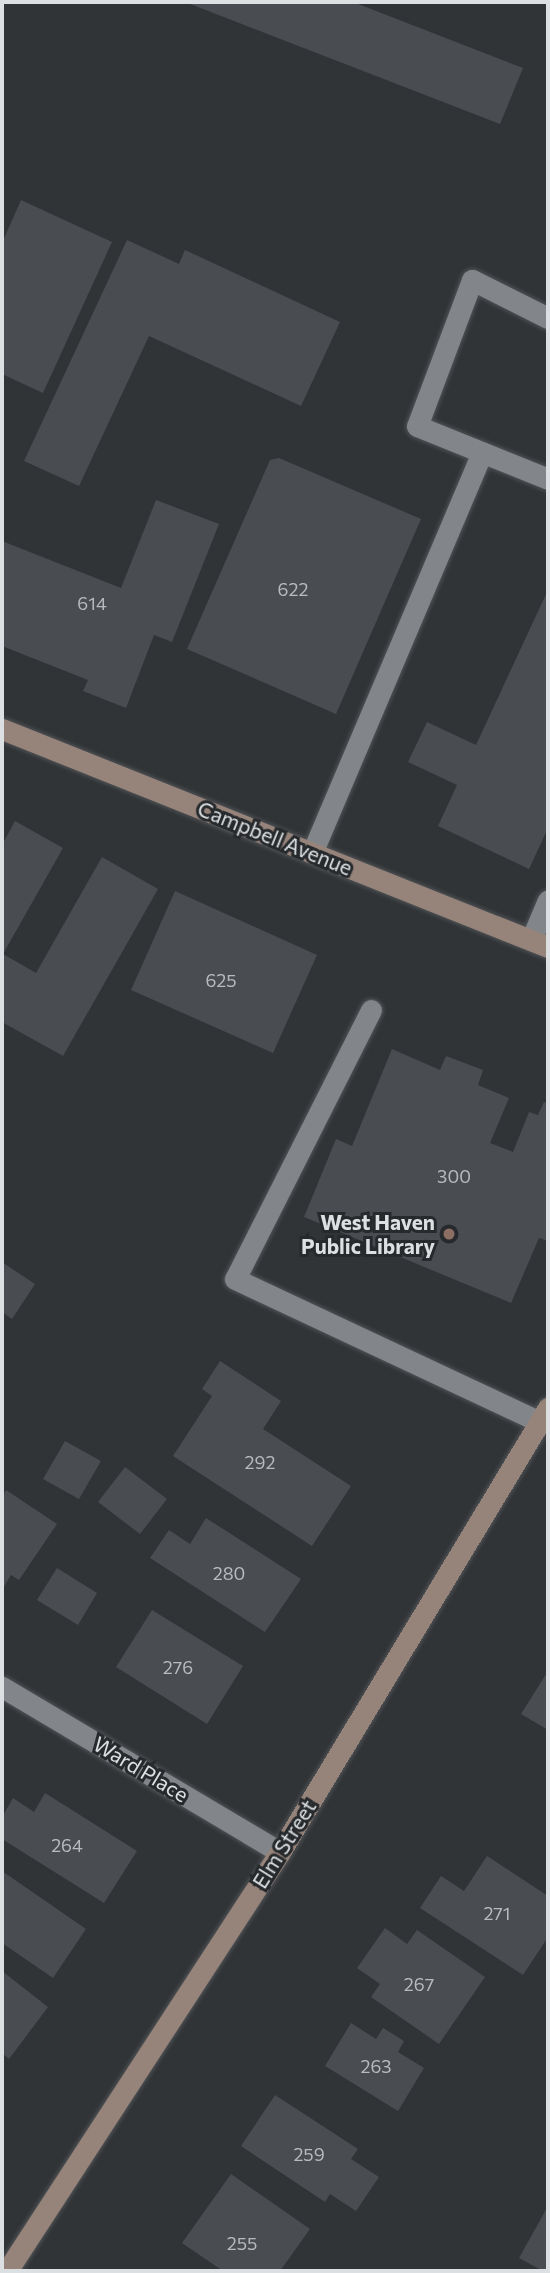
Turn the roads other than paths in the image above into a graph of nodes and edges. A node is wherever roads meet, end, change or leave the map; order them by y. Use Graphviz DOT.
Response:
graph roads {
  1 [pos="548,318"];
  2 [pos="482,453"];
  3 [pos="548,479"];
  4 [pos="2,729"];
  5 [pos="313,853"];
  6 [pos="548,900"];
  7 [pos="539,944"];
  8 [pos="371,1010"];
  9 [pos="544,1415"];
  10 [pos="2,1687"];
  11 [pos="280,1852"];
  12 [pos="7,2271"];
  1 -- 2 [label="street"];
  2 -- 3 [label="street"];
  2 -- 5 [label="street"];
  4 -- 5 [label="main road, Campbell Avenue"];
  5 -- 7 [label="main road, Campbell Avenue"];
  6 -- 7 [label="street"];
  8 -- 9 [label="street"];
  9 -- 11 [label="main road, Elm Street"];
  10 -- 11 [label="street, Ward Place"];
  11 -- 12 [label="main road, Elm Street"];
}
